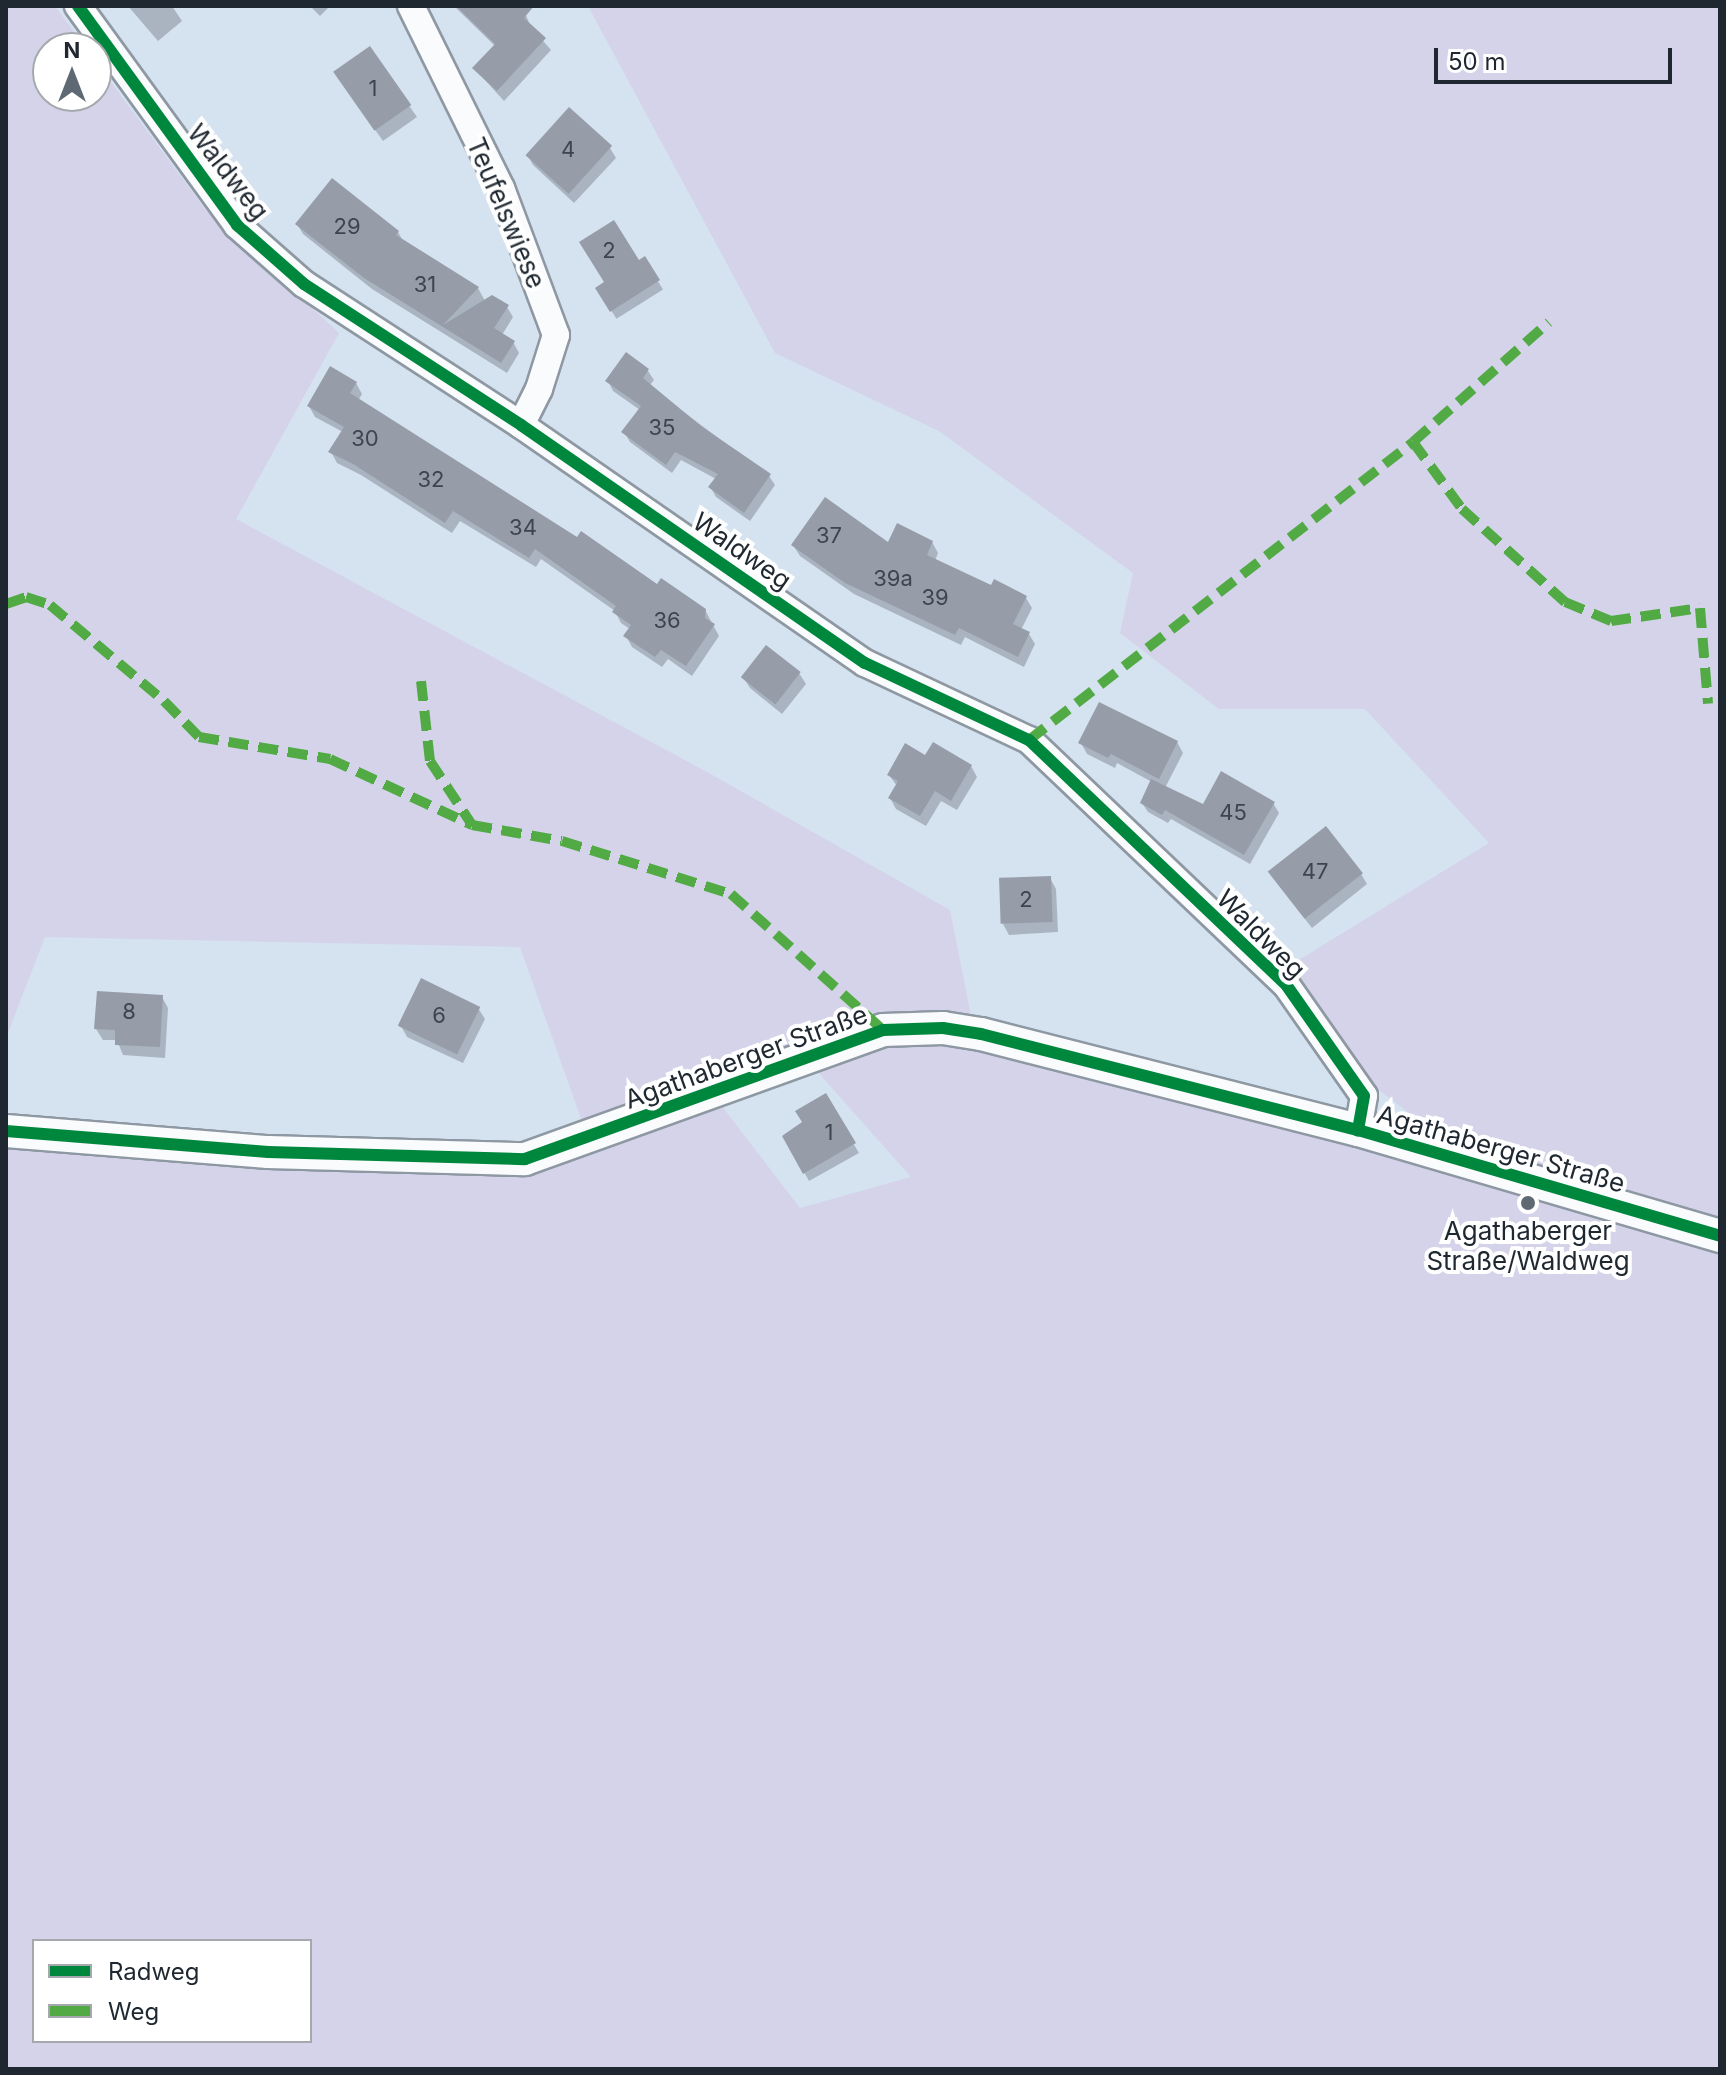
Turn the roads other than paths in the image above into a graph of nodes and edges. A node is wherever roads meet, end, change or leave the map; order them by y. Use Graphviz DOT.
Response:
graph roads {
  1 [pos="78,6"];
  2 [pos="411,6"];
  3 [pos="521,425"];
  4 [pos="1358,1130"];
  5 [pos="6,1131"];
  6 [pos="1720,1236"];
  1 -- 3 [label="street, Waldweg"];
  2 -- 3 [label="street, Teufelswiese"];
  3 -- 4 [label="street, Waldweg"];
  4 -- 5 [label="street, Agathaberger Straße"];
  4 -- 6 [label="street, Agathaberger Straße"];
}
